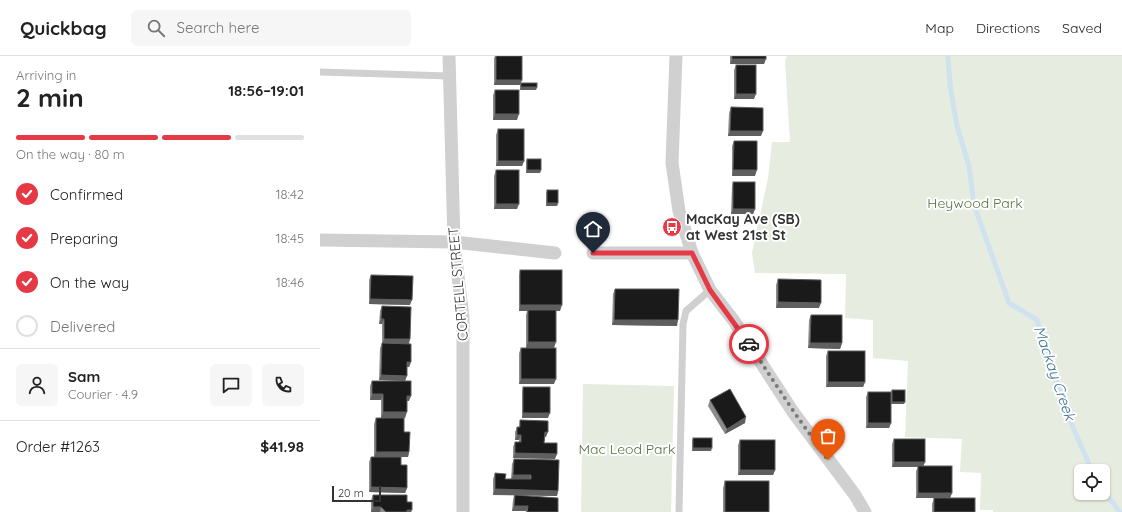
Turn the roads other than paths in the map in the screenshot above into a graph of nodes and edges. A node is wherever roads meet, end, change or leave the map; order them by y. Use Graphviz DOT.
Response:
graph roads {
  1 [pos="449,56"];
  2 [pos="676,56"];
  3 [pos="320,72"];
  4 [pos="449,76"];
  5 [pos="320,240"];
  6 [pos="454,242"];
  7 [pos="555,253"];
  8 [pos="593,253"];
  9 [pos="692,253"];
  10 [pos="710,290"];
  11 [pos="463,512"];
  12 [pos="679,512"];
  13 [pos="865,512"];
  1 -- 4 [label="street, CORTELL STREET"];
  2 -- 9 [label="street"];
  3 -- 4 [label="lane"];
  4 -- 6 [label="street, CORTELL STREET"];
  5 -- 6 [label="street"];
  6 -- 7 [label="street"];
  6 -- 11 [label="street, CORTELL STREET"];
  8 -- 9 [label="street"];
  9 -- 10 [label="street"];
  10 -- 12 [label="lane"];
  10 -- 13 [label="street"];
}
